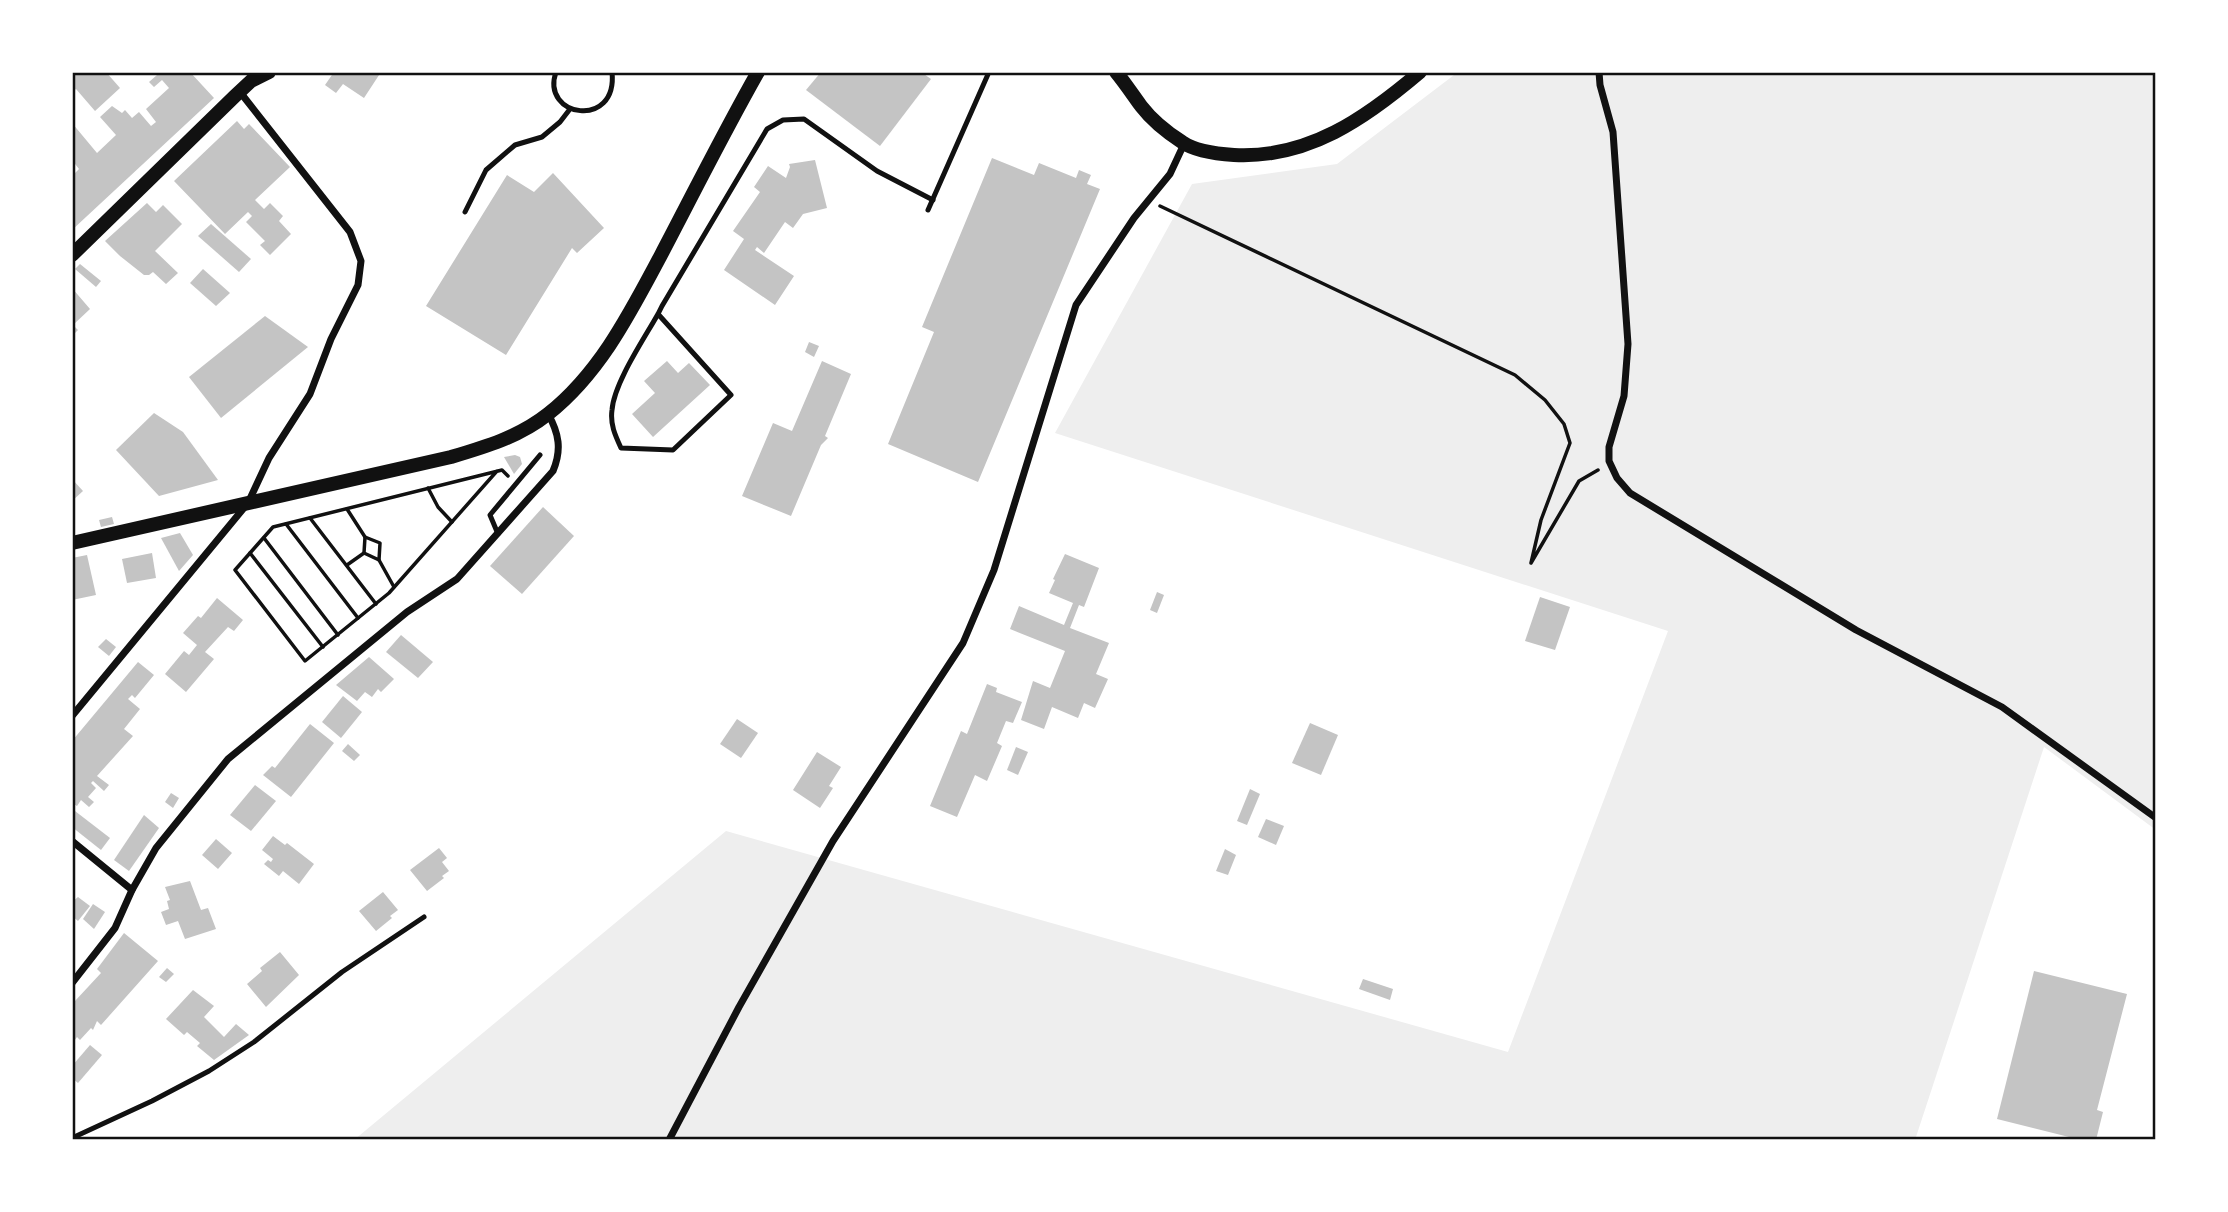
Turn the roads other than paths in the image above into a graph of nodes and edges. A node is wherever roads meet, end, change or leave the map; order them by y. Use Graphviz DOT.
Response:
graph roads {
  1 [pos="269,72"];
  2 [pos="556,72"];
  3 [pos="612,72"];
  4 [pos="758,72"];
  5 [pos="989,72"];
  6 [pos="1420,72"];
  7 [pos="1599,72"];
  8 [pos="1119,74"];
  9 [pos="247,79"];
  10 [pos="570,109"];
  11 [pos="1184,144"];
  12 [pos="933,200"];
  13 [pos="928,210"];
  14 [pos="465,212"];
  15 [pos="72,255"];
  16 [pos="658,314"];
  17 [pos="548,414"];
  18 [pos="540,455"];
  19 [pos="248,503"];
  20 [pos="498,534"];
  21 [pos="72,543"];
  22 [pos="72,716"];
  23 [pos="2156,818"];
  24 [pos="72,841"];
  25 [pos="132,890"];
  26 [pos="424,917"];
  27 [pos="72,983"];
  28 [pos="72,1139"];
  29 [pos="669,1140"];
  1 -- 9 [label="main road"];
  2 -- 10 [label="lane"];
  3 -- 10 [label="lane"];
  4 -- 17 [label="main road"];
  5 -- 12 [label="lane"];
  6 -- 11 [label="main road"];
  7 -- 23 [label="street"];
  8 -- 11 [label="main road"];
  9 -- 15 [label="main road"];
  9 -- 19 [label="street"];
  10 -- 14 [label="lane"];
  11 -- 29 [label="street"];
  12 -- 13 [label="lane"];
  12 -- 16 [label="lane"];
  16 -- 16 [label="lane"];
  17 -- 19 [label="main road"];
  17 -- 20 [label="street"];
  18 -- 20 [label="lane"];
  19 -- 21 [label="main road"];
  19 -- 22 [label="street"];
  20 -- 25 [label="street"];
  24 -- 25 [label="street"];
  25 -- 27 [label="street"];
  26 -- 28 [label="lane"];
}
